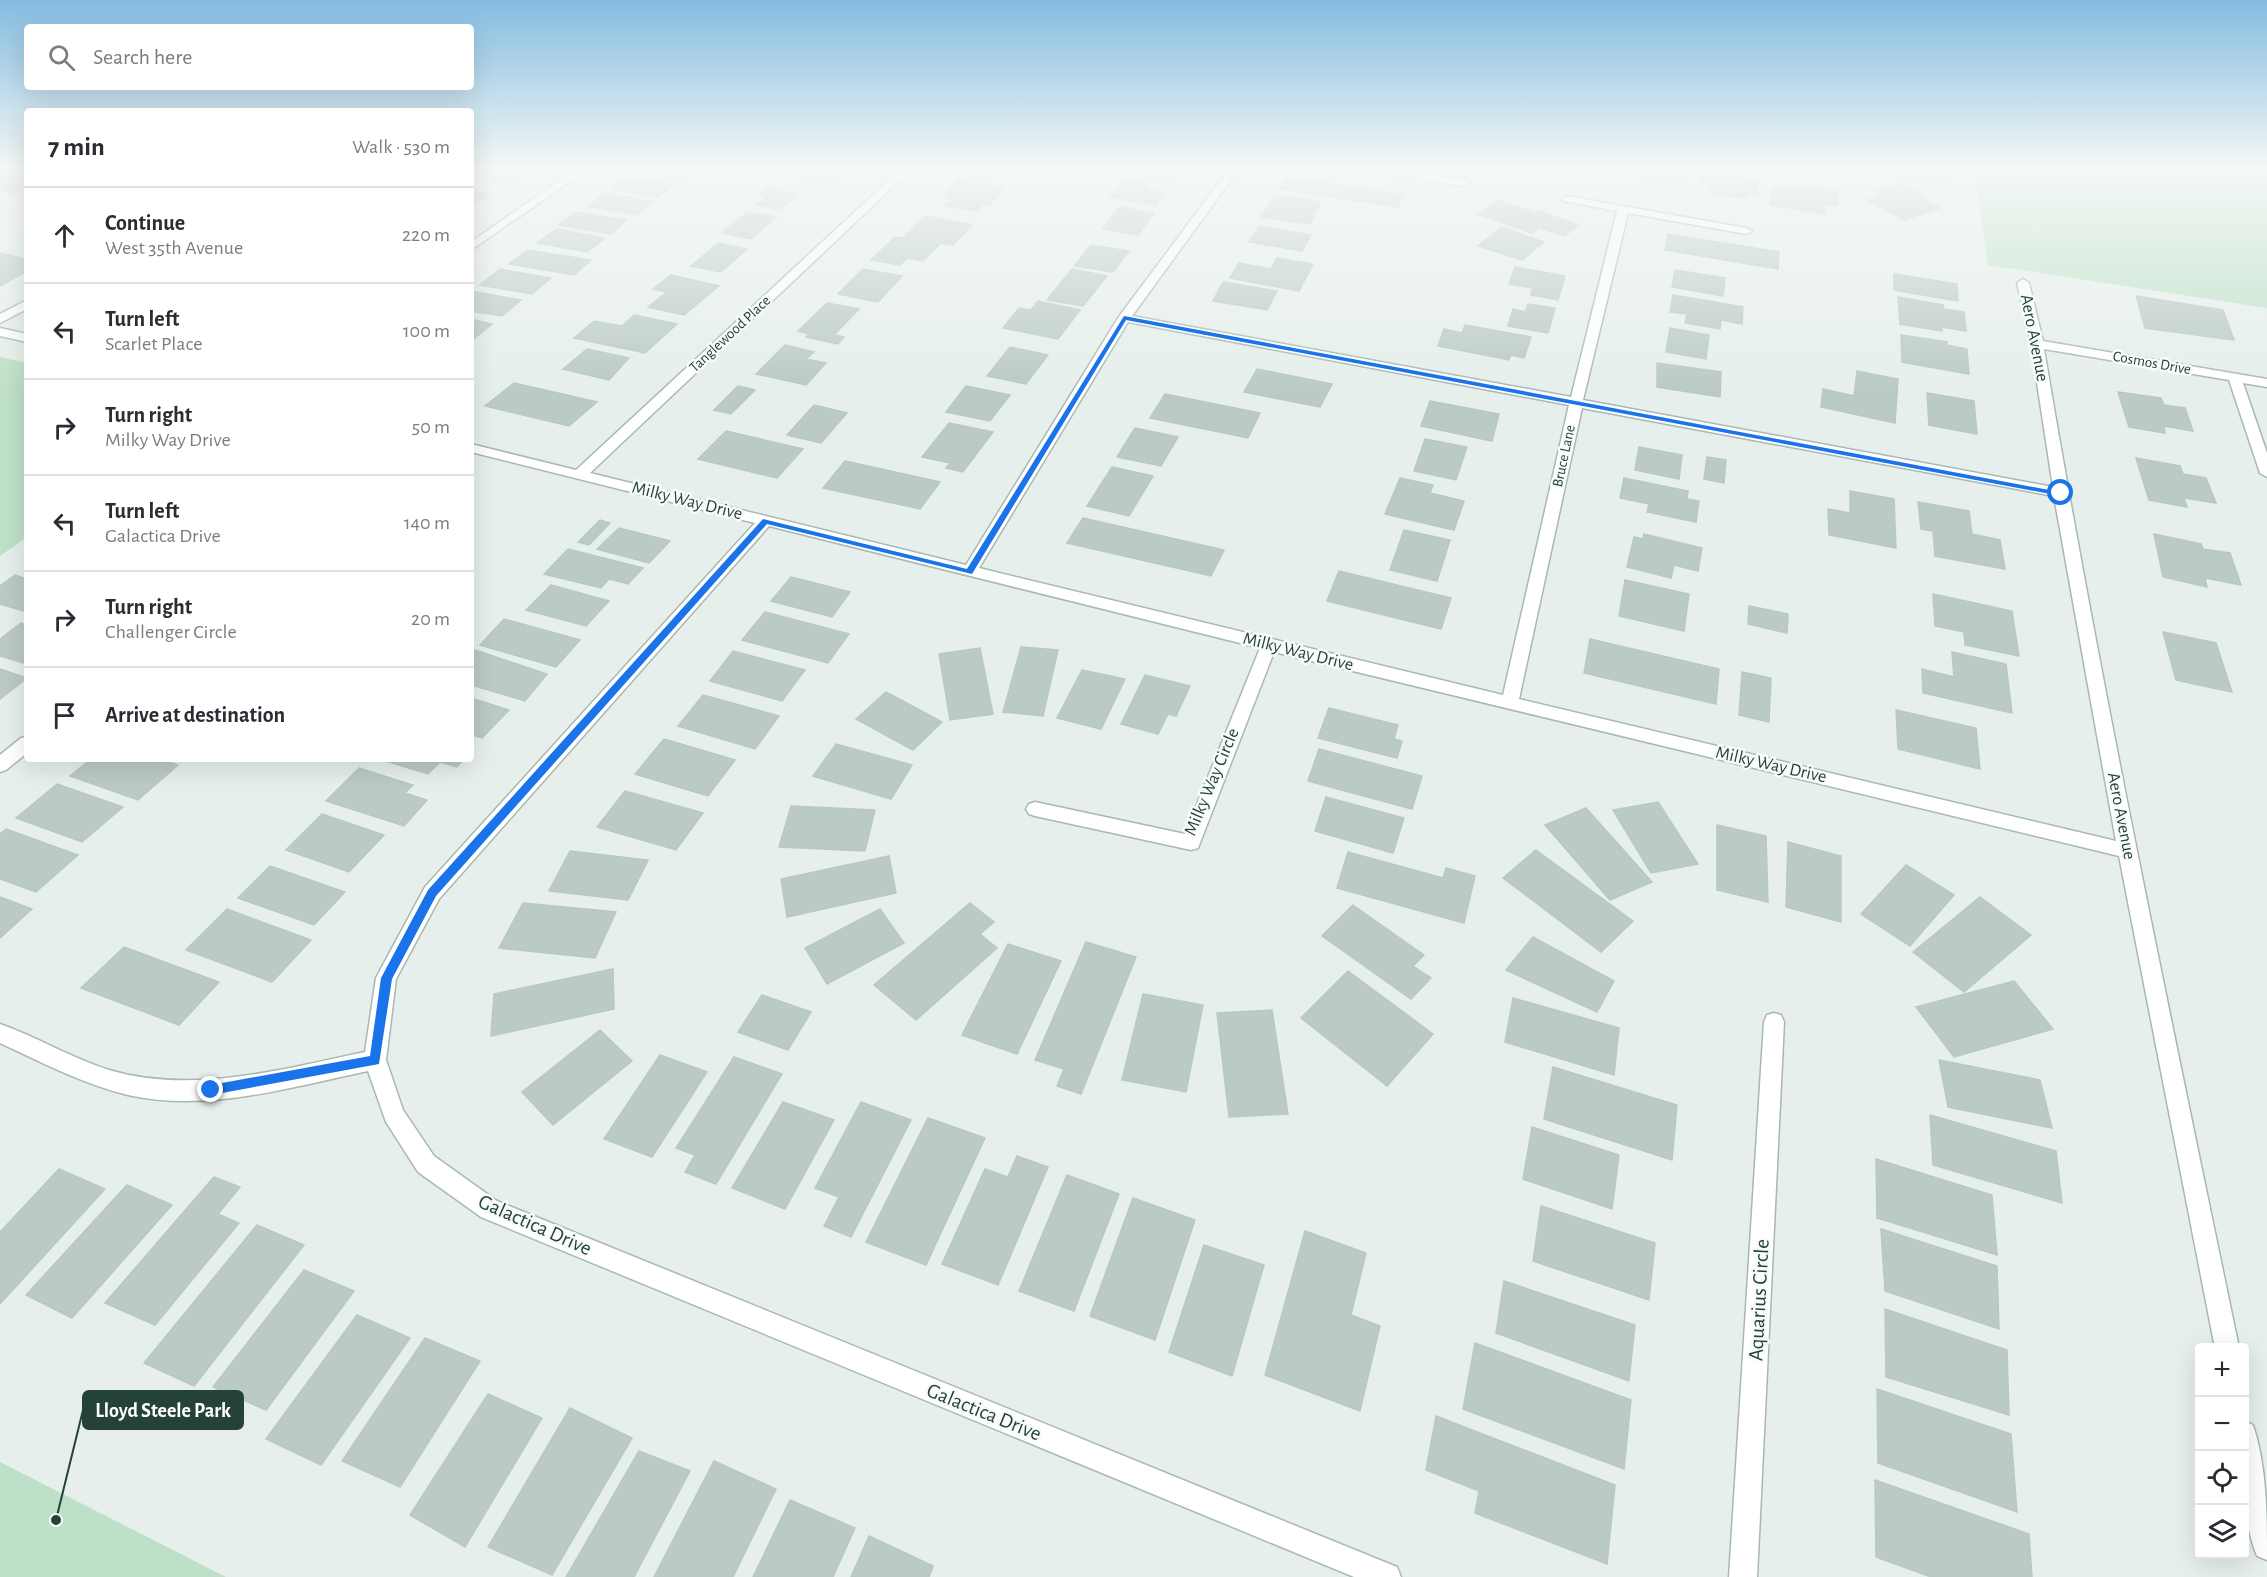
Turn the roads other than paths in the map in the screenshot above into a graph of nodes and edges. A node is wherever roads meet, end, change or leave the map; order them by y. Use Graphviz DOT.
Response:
graph roads {
  1 [pos="828,243"];
  2 [pos="1180,243"];
  3 [pos="1615,243"];
  4 [pos="2023,282"];
  5 [pos="24,306"];
  6 [pos="1124,318"];
  7 [pos="0,319"];
  8 [pos="0,332"];
  9 [pos="24,337"];
  10 [pos="2037,344"];
  11 [pos="2234,377"];
  12 [pos="2267,383"];
  13 [pos="1576,403"];
  14 [pos="474,449"];
  15 [pos="2267,472"];
  16 [pos="579,475"];
  17 [pos="2061,493"];
  18 [pos="765,521"];
  19 [pos="969,572"];
  20 [pos="1269,645"];
  21 [pos="1510,703"];
  22 [pos="24,745"];
  23 [pos="0,765"];
  24 [pos="1035,809"];
  25 [pos="2127,851"];
  26 [pos="1774,1023"];
  27 [pos="0,1033"];
  28 [pos="375,1060"];
  29 [pos="2226,1343"];
  30 [pos="2247,1451"];
  31 [pos="2267,1546"];
  32 [pos="1388,1577"];
  33 [pos="1743,1577"];
  1 -- 16 [label="street, Tanglewood Place"];
  2 -- 6 [label="street"];
  3 -- 13 [label="street, Bruce Lane"];
  4 -- 10 [label="street, Aero Avenue"];
  5 -- 7 [label="street"];
  6 -- 13 [label="street"];
  6 -- 19 [label="street"];
  8 -- 9 [label="street"];
  10 -- 11 [label="street, Cosmos Drive"];
  10 -- 17 [label="street, Aero Avenue"];
  11 -- 12 [label="street, Cosmos Drive"];
  11 -- 15 [label="street"];
  13 -- 17 [label="street"];
  13 -- 21 [label="street, Bruce Lane"];
  14 -- 16 [label="street, Milky Way Drive"];
  16 -- 18 [label="street, Milky Way Drive"];
  17 -- 25 [label="street, Aero Avenue"];
  18 -- 19 [label="street, Milky Way Drive"];
  18 -- 28 [label="street, Galactica Drive"];
  19 -- 20 [label="street, Milky Way Drive"];
  20 -- 21 [label="street, Milky Way Drive"];
  20 -- 24 [label="street, Milky Way Circle"];
  21 -- 25 [label="street, Milky Way Drive"];
  22 -- 23 [label="street"];
  25 -- 29 [label="street, Aero Avenue"];
  26 -- 33 [label="street, Aquarius Circle"];
  27 -- 28 [label="street"];
  28 -- 32 [label="street, Galactica Drive"];
  30 -- 31 [label="street"];
}
